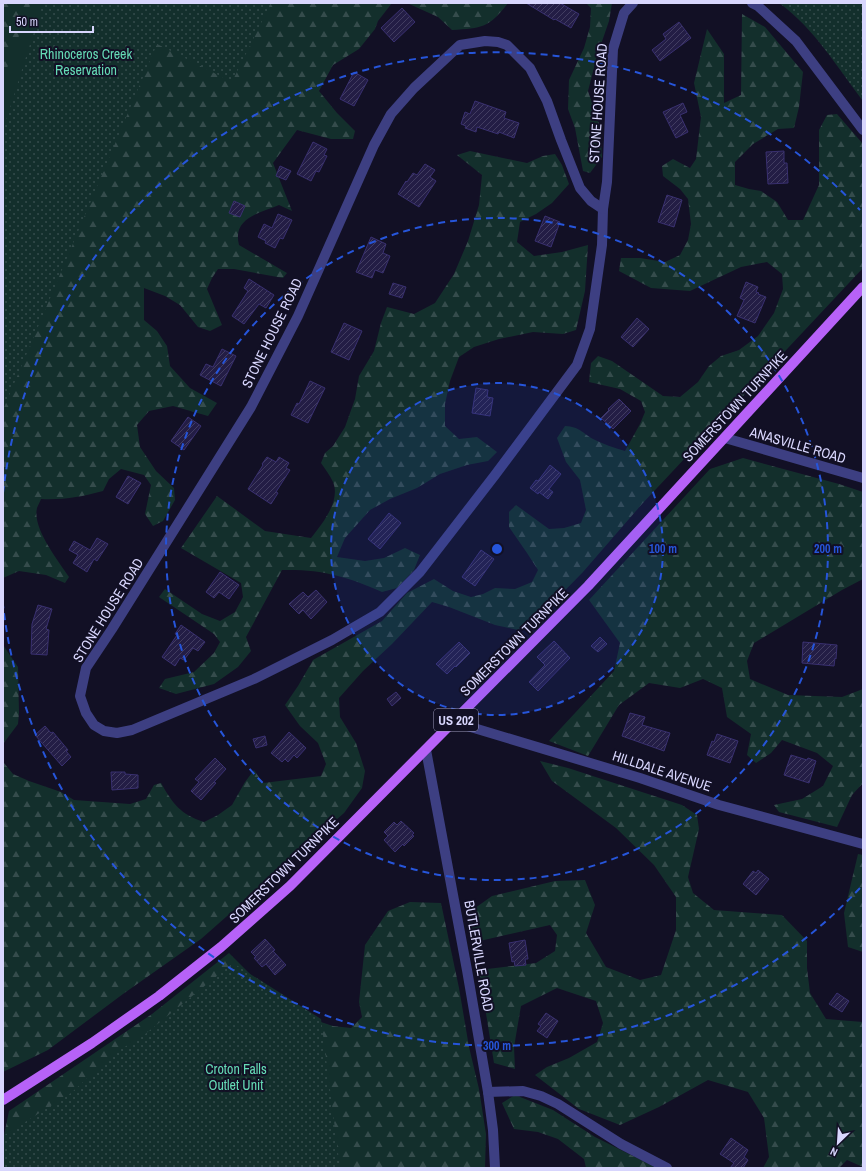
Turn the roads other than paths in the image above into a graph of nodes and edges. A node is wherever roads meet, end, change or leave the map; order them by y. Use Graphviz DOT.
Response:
graph roads {
  1 [pos="633,3"];
  2 [pos="752,3"];
  3 [pos="863,130"];
  4 [pos="603,209"];
  5 [pos="863,288"];
  6 [pos="725,438"];
  7 [pos="863,478"];
  8 [pos="454,722"];
  9 [pos="426,750"];
  10 [pos="863,844"];
  11 [pos="488,1092"];
  12 [pos="3,1100"];
  13 [pos="495,1168"];
  14 [pos="667,1168"];
  1 -- 4 [label="street, STONE HOUSE ROAD"];
  2 -- 3 [label="street"];
  4 -- 4 [label="street, STONE HOUSE ROAD"];
  5 -- 6 [label="main road, SOMERSTOWN TURNPIKE / US 202"];
  6 -- 7 [label="street, ANASVILLE ROAD"];
  6 -- 8 [label="main road, SOMERSTOWN TURNPIKE / US 202"];
  8 -- 9 [label="main road, SOMERSTOWN TURNPIKE / US 202"];
  8 -- 10 [label="street, HILLDALE AVENUE"];
  9 -- 11 [label="street, BUTLERVILLE ROAD"];
  9 -- 12 [label="main road, SOMERSTOWN TURNPIKE / US 202"];
  11 -- 13 [label="street, BUTLERVILLE ROAD"];
  11 -- 14 [label="street"];
}
